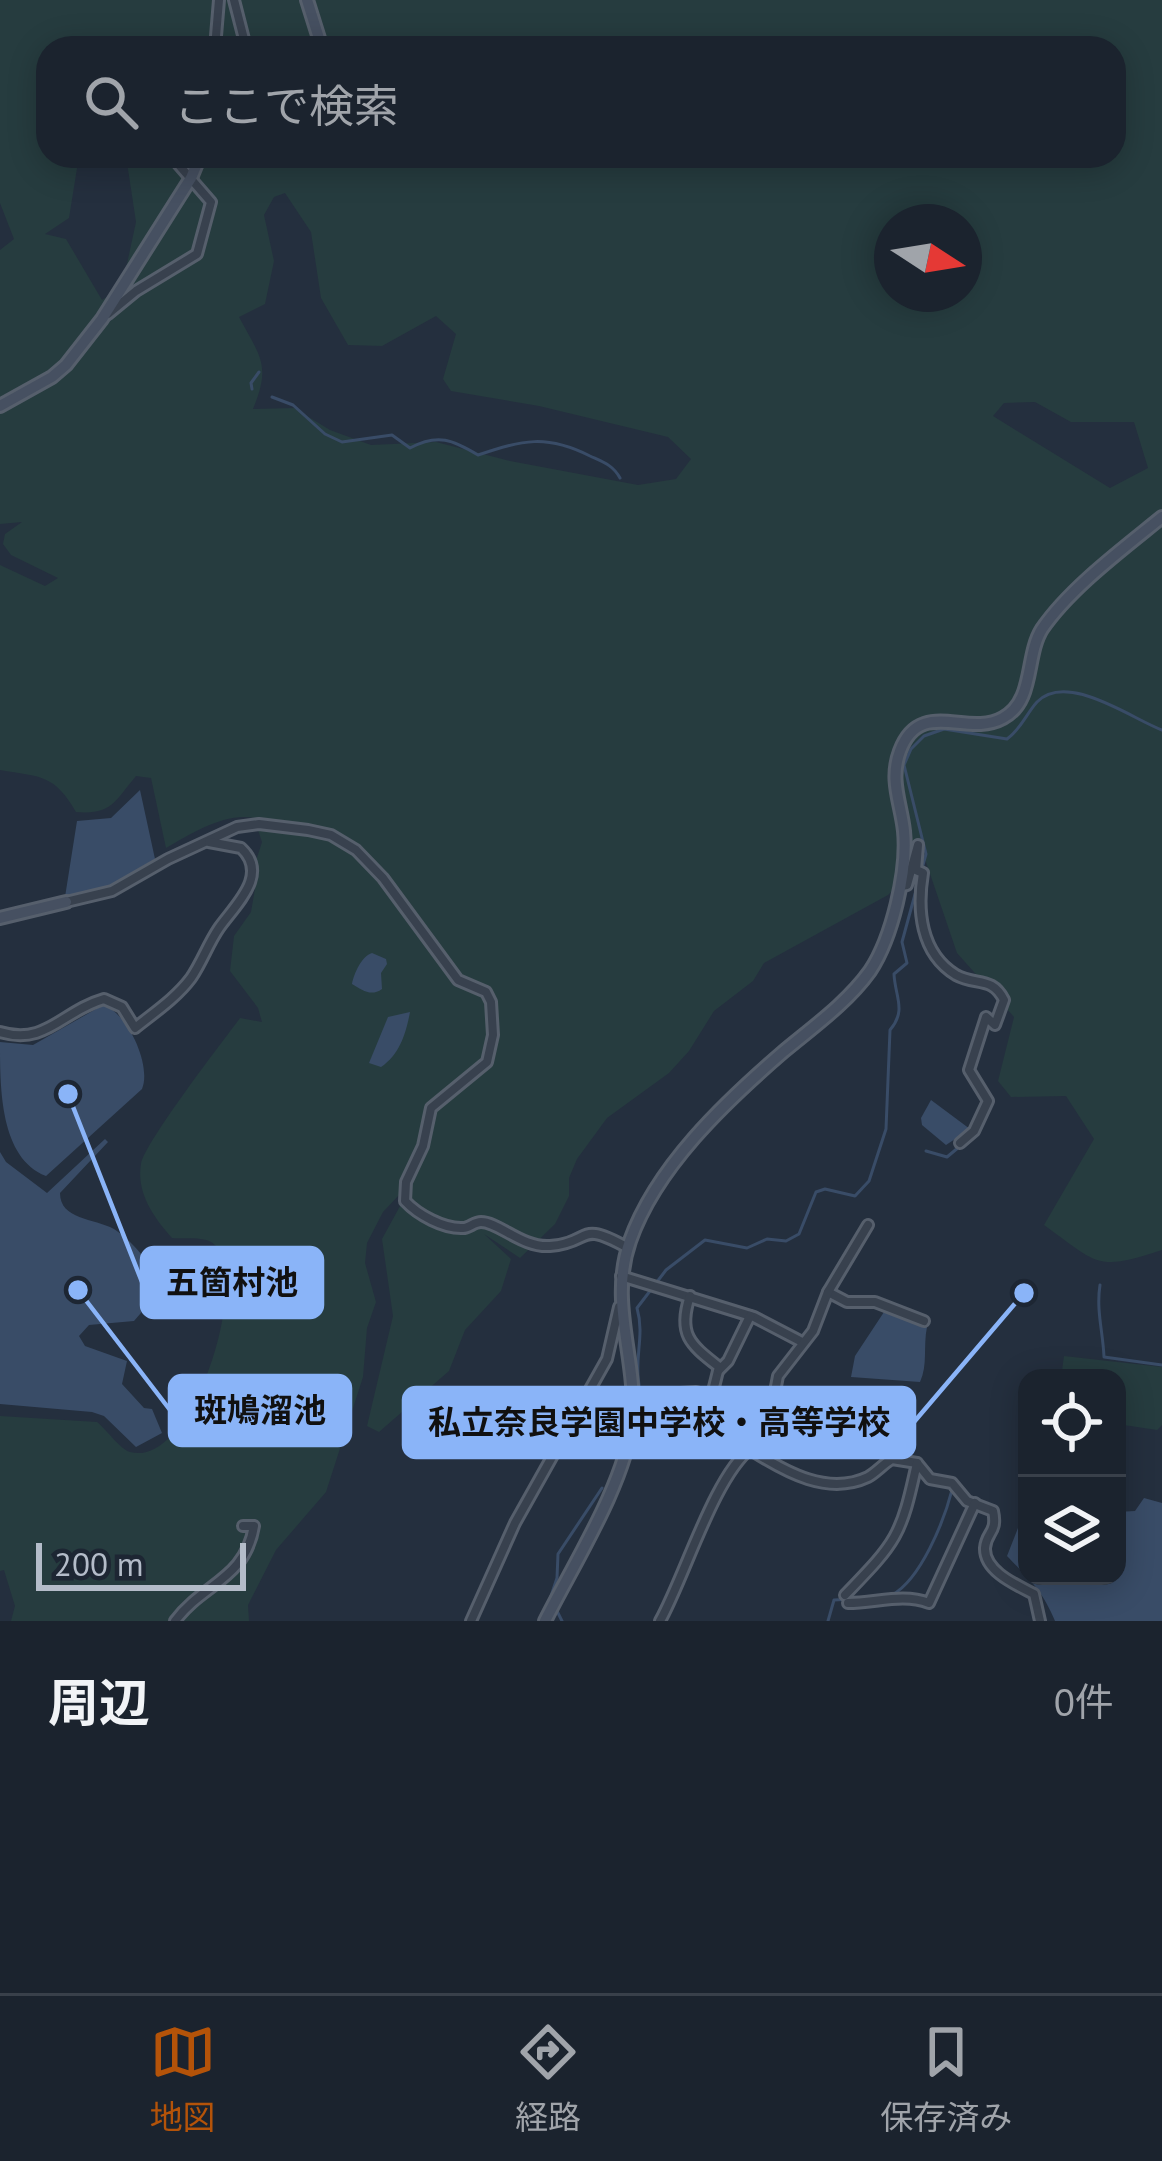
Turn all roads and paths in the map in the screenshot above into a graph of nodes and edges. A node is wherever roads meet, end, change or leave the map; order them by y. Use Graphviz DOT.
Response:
graph roads {
  1 [pos="219,0"];
  2 [pos="234,0"];
  3 [pos="307,0"];
  4 [pos="216,36"];
  5 [pos="243,36"];
  6 [pos="318,36"];
  7 [pos="182,168"];
  8 [pos="195,168"];
  9 [pos="191,178"];
  10 [pos="101,319"];
  11 [pos="0,406"];
  12 [pos="1162,518"];
  13 [pos="206,842"];
  14 [pos="898,887"];
  15 [pos="66,902"];
  16 [pos="0,918"];
  17 [pos="0,1032"];
  18 [pos="960,1143"];
  19 [pos="868,1225"];
  20 [pos="628,1248"];
  21 [pos="621,1276"];
  22 [pos="828,1292"];
  23 [pos="690,1296"];
  24 [pos="620,1300"];
  25 [pos="751,1316"];
  26 [pos="924,1322"];
  27 [pos="804,1342"];
  28 [pos="719,1370"];
  29 [pos="712,1394"];
  30 [pos="632,1396"];
  31 [pos="749,1410"];
  32 [pos="751,1448"];
  33 [pos="916,1463"];
  34 [pos="975,1503"];
  35 [pos="243,1526"];
  36 [pos="940,1574"];
  37 [pos="924,1595"];
  38 [pos="175,1621"];
  39 [pos="471,1621"];
  40 [pos="545,1621"];
  41 [pos="660,1621"];
  42 [pos="1040,1621"];
  1 -- 4 [label="street"];
  2 -- 5 [label="street"];
  3 -- 6 [label="main road"];
  7 -- 9 [label="street"];
  8 -- 9 [label="main road"];
  9 -- 10 [label="main road"];
  9 -- 10 [label="street"];
  10 -- 11 [label="main road"];
  12 -- 14 [label="main road"];
  13 -- 15 [label="street"];
  13 -- 17 [label="street"];
  13 -- 20 [label="street"];
  14 -- 18 [label="street"];
  14 -- 20 [label="main road"];
  15 -- 16 [label="main road"];
  19 -- 22 [label="street"];
  20 -- 21 [label="main road"];
  21 -- 23 [label="street"];
  21 -- 24 [label="main road"];
  22 -- 26 [label="street"];
  22 -- 27 [label="street"];
  23 -- 25 [label="street"];
  23 -- 28 [label="street"];
  24 -- 30 [label="main road"];
  24 -- 39 [label="street"];
  25 -- 27 [label="street"];
  25 -- 28 [label="street"];
  27 -- 31 [label="street"];
  28 -- 29 [label="street"];
  29 -- 30 [label="street"];
  29 -- 31 [label="street"];
  30 -- 40 [label="main road"];
  31 -- 32 [label="street"];
  32 -- 33 [label="street"];
  32 -- 41 [label="street"];
  33 -- 34 [label="street"];
  33 -- 36 [label="street"];
  34 -- 36 [label="street"];
  34 -- 42 [label="street"];
  35 -- 38 [label="street"];
  36 -- 37 [label="street"];
}
